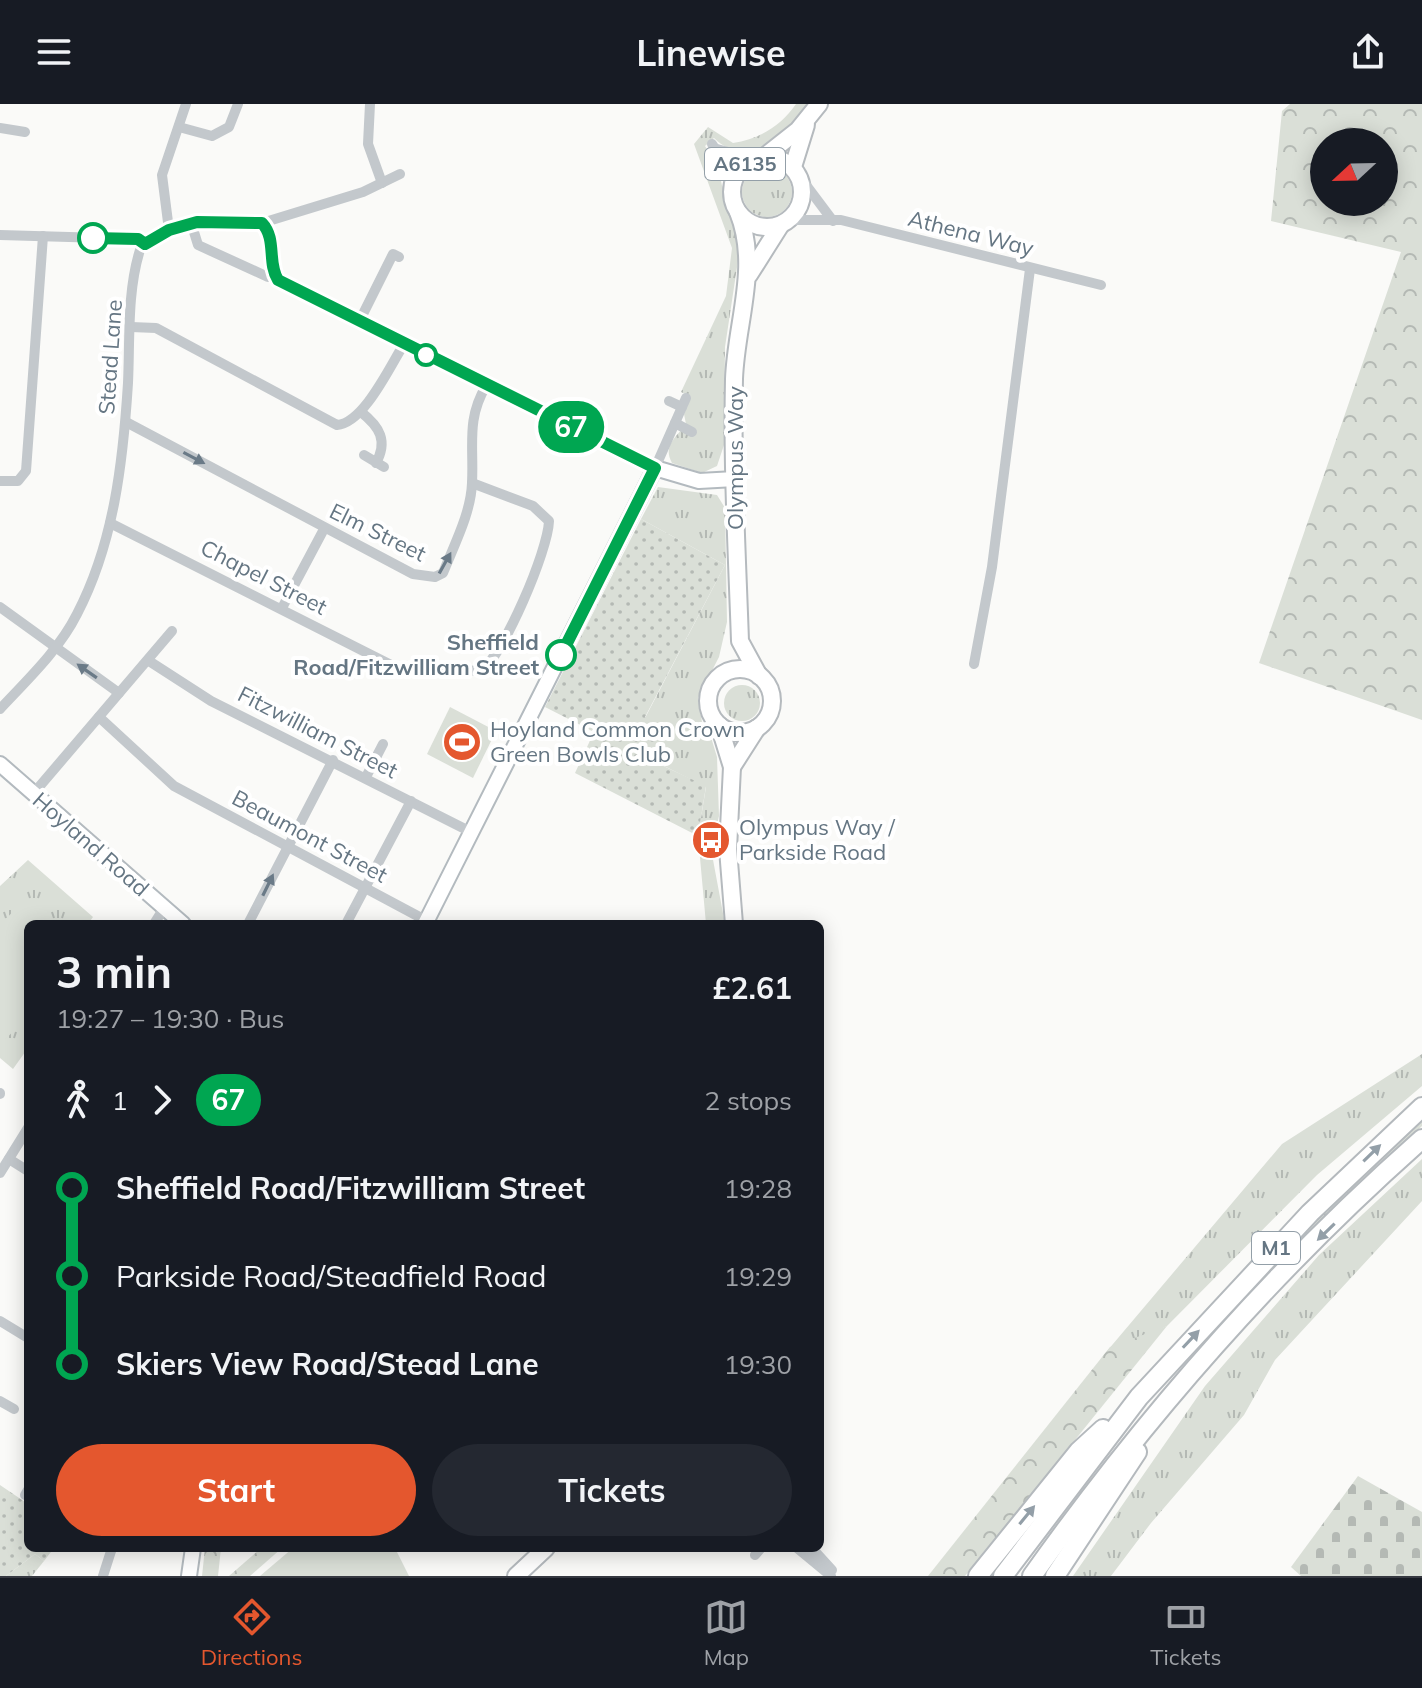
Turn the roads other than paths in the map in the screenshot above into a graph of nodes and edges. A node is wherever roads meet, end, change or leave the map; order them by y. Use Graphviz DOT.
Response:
graph roads {
  1 [pos="186,104"];
  2 [pos="238,104"];
  3 [pos="370,104"];
  4 [pos="815,110"];
  5 [pos="179,127"];
  6 [pos="0,128"];
  7 [pos="25,132"];
  8 [pos="759,158"];
  9 [pos="796,172"];
  10 [pos="400,174"];
  11 [pos="382,183"];
  12 [pos="732,189"];
  13 [pos="738,212"];
  14 [pos="833,221"];
  15 [pos="262,223"];
  16 [pos="785,223"];
  17 [pos="169,230"];
  18 [pos="194,232"];
  19 [pos="0,235"];
  20 [pos="43,236"];
  21 [pos="145,244"];
  22 [pos="399,257"];
  23 [pos="1030,269"];
  24 [pos="275,276"];
  25 [pos="749,276"];
  26 [pos="1101,285"];
  27 [pos="360,320"];
  28 [pos="131,327"];
  29 [pos="404,344"];
  30 [pos="486,386"];
  31 [pos="669,401"];
  32 [pos="361,412"];
  33 [pos="126,422"];
  34 [pos="675,423"];
  35 [pos="692,432"];
  36 [pos="364,455"];
  37 [pos="655,468"];
  38 [pos="735,479"];
  39 [pos="0,481"];
  40 [pos="472,483"];
  41 [pos="110,523"];
  42 [pos="324,529"];
  43 [pos="0,607"];
  44 [pos="282,608"];
  45 [pos="172,631"];
  46 [pos="740,641"];
  47 [pos="54,648"];
  48 [pos="149,661"];
  49 [pos="974,664"];
  50 [pos="719,676"];
  51 [pos="759,676"];
  52 [pos="119,693"];
  53 [pos="0,709"];
  54 [pos="99,717"];
  55 [pos="719,725"];
  56 [pos="757,728"];
  57 [pos="383,744"];
  58 [pos="333,760"];
  59 [pos="0,764"];
  60 [pos="732,767"];
  61 [pos="366,777"];
  62 [pos="33,794"];
  63 [pos="411,801"];
  64 [pos="473,833"];
  65 [pos="288,845"];
  66 [pos="364,888"];
  67 [pos="164,908"];
  68 [pos="156,920"];
  69 [pos="178,920"];
  70 [pos="250,920"];
  71 [pos="348,920"];
  72 [pos="422,920"];
  73 [pos="427,920"];
  74 [pos="734,920"];
  75 [pos="1422,1107"];
  76 [pos="24,1135"];
  77 [pos="1422,1139"];
  78 [pos="9,1159"];
  79 [pos="24,1168"];
  80 [pos="0,1173"];
  81 [pos="0,1321"];
  82 [pos="24,1336"];
  83 [pos="1139,1397"];
  84 [pos="0,1401"];
  85 [pos="1164,1404"];
  86 [pos="14,1409"];
  87 [pos="111,1552"];
  88 [pos="192,1552"];
  89 [pos="542,1552"];
  90 [pos="802,1552"];
  91 [pos="815,1552"];
  92 [pos="103,1576"];
  93 [pos="189,1576"];
  94 [pos="516,1576"];
  95 [pos="834,1576"];
  96 [pos="978,1576"];
  97 [pos="1003,1576"];
  98 [pos="1032,1576"];
  99 [pos="1055,1576"];
  1 -- 5 [label="street"];
  2 -- 5 [label="street"];
  3 -- 11 [label="street"];
  4 -- 8 [label="main road, A6135"];
  4 -- 9 [label="main road, A6135"];
  5 -- 17 [label="street"];
  6 -- 7 [label="street"];
  8 -- 9 [label="main road, A6135"];
  8 -- 12 [label="main road, A6135"];
  8 -- 12 [label="street"];
  9 -- 14 [label="street"];
  9 -- 16 [label="main road, Olympus Way / A6135"];
  10 -- 11 [label="street"];
  11 -- 15 [label="street"];
  12 -- 13 [label="main road, Olympus Way / A6135"];
  13 -- 16 [label="main road, A6135"];
  13 -- 25 [label="main road, Olympus Way / A6135"];
  14 -- 16 [label="street, Athena Way"];
  14 -- 23 [label="street, Athena Way"];
  15 -- 17 [label="street"];
  15 -- 24 [label="street"];
  16 -- 25 [label="main road, Olympus Way / A6135"];
  17 -- 21 [label="street"];
  18 -- 24 [label="street"];
  19 -- 20 [label="street"];
  20 -- 21 [label="street"];
  20 -- 39 [label="street"];
  21 -- 28 [label="street, Stead Lane"];
  22 -- 27 [label="street"];
  23 -- 26 [label="street, Athena Way"];
  23 -- 49 [label="street"];
  24 -- 27 [label="street"];
  25 -- 38 [label="main road, Olympus Way / A6135"];
  27 -- 29 [label="street"];
  28 -- 32 [label="street"];
  28 -- 33 [label="street, Stead Lane"];
  29 -- 30 [label="street"];
  29 -- 32 [label="street"];
  30 -- 37 [label="street"];
  30 -- 40 [label="street, Elm Street"];
  31 -- 34 [label="street"];
  32 -- 36 [label="street"];
  33 -- 41 [label="street, Stead Lane"];
  33 -- 42 [label="street, Elm Street, one-way"];
  34 -- 35 [label="street"];
  34 -- 37 [label="street"];
  37 -- 38 [label="street"];
  37 -- 64 [label="street"];
  38 -- 46 [label="main road, Olympus Way / A6135"];
  42 -- 40 [label="street, Elm Street, one-way"];
  40 -- 44 [label="street, Chapel Street"];
  41 -- 44 [label="street, Chapel Street"];
  41 -- 47 [label="street, Stead Lane"];
  42 -- 44 [label="street"];
  43 -- 47 [label="street"];
  45 -- 48 [label="street"];
  46 -- 50 [label="main road, Olympus Way / A6135"];
  46 -- 51 [label="main road, Olympus Way / A6135"];
  52 -- 47 [label="street, one-way"];
  47 -- 53 [label="street, Stead Lane"];
  48 -- 52 [label="street"];
  48 -- 58 [label="street, Fitzwilliam Street"];
  50 -- 51 [label="main road"];
  50 -- 55 [label="main road, Olympus Way / A6135"];
  51 -- 56 [label="main road, Olympus Way / A6135"];
  52 -- 54 [label="street"];
  54 -- 62 [label="street"];
  54 -- 65 [label="street, Beaumont Street"];
  55 -- 56 [label="main road"];
  55 -- 60 [label="main road, Olympus Way / A6135"];
  56 -- 60 [label="main road, Olympus Way / A6135"];
  57 -- 61 [label="street"];
  58 -- 61 [label="street, Fitzwilliam Street"];
  58 -- 65 [label="street"];
  59 -- 62 [label="street, Hoyland Road"];
  60 -- 74 [label="main road, Olympus Way / A6135"];
  61 -- 63 [label="street, Fitzwilliam Street"];
  62 -- 67 [label="street, Hoyland Road"];
  63 -- 64 [label="street, Fitzwilliam Street"];
  63 -- 66 [label="street"];
  64 -- 73 [label="street"];
  65 -- 66 [label="street, Beaumont Street"];
  70 -- 65 [label="street, one-way"];
  66 -- 71 [label="street"];
  66 -- 72 [label="street, Beaumont Street"];
  67 -- 68 [label="street"];
  67 -- 69 [label="street, Hoyland Road"];
  83 -- 75 [label="highway, M1, one-way"];
  76 -- 78 [label="street"];
  77 -- 85 [label="highway, M1, one-way"];
  78 -- 79 [label="street"];
  78 -- 80 [label="street"];
  81 -- 82 [label="street"];
  96 -- 83 [label="highway, M1, one-way"];
  83 -- 97 [label="highway, M1"];
  84 -- 86 [label="street"];
  85 -- 98 [label="highway, M1"];
  85 -- 99 [label="highway, M1"];
  87 -- 92 [label="street"];
  88 -- 93 [label="street"];
  89 -- 94 [label="main road"];
  90 -- 95 [label="street"];
  91 -- 95 [label="street"];
}
